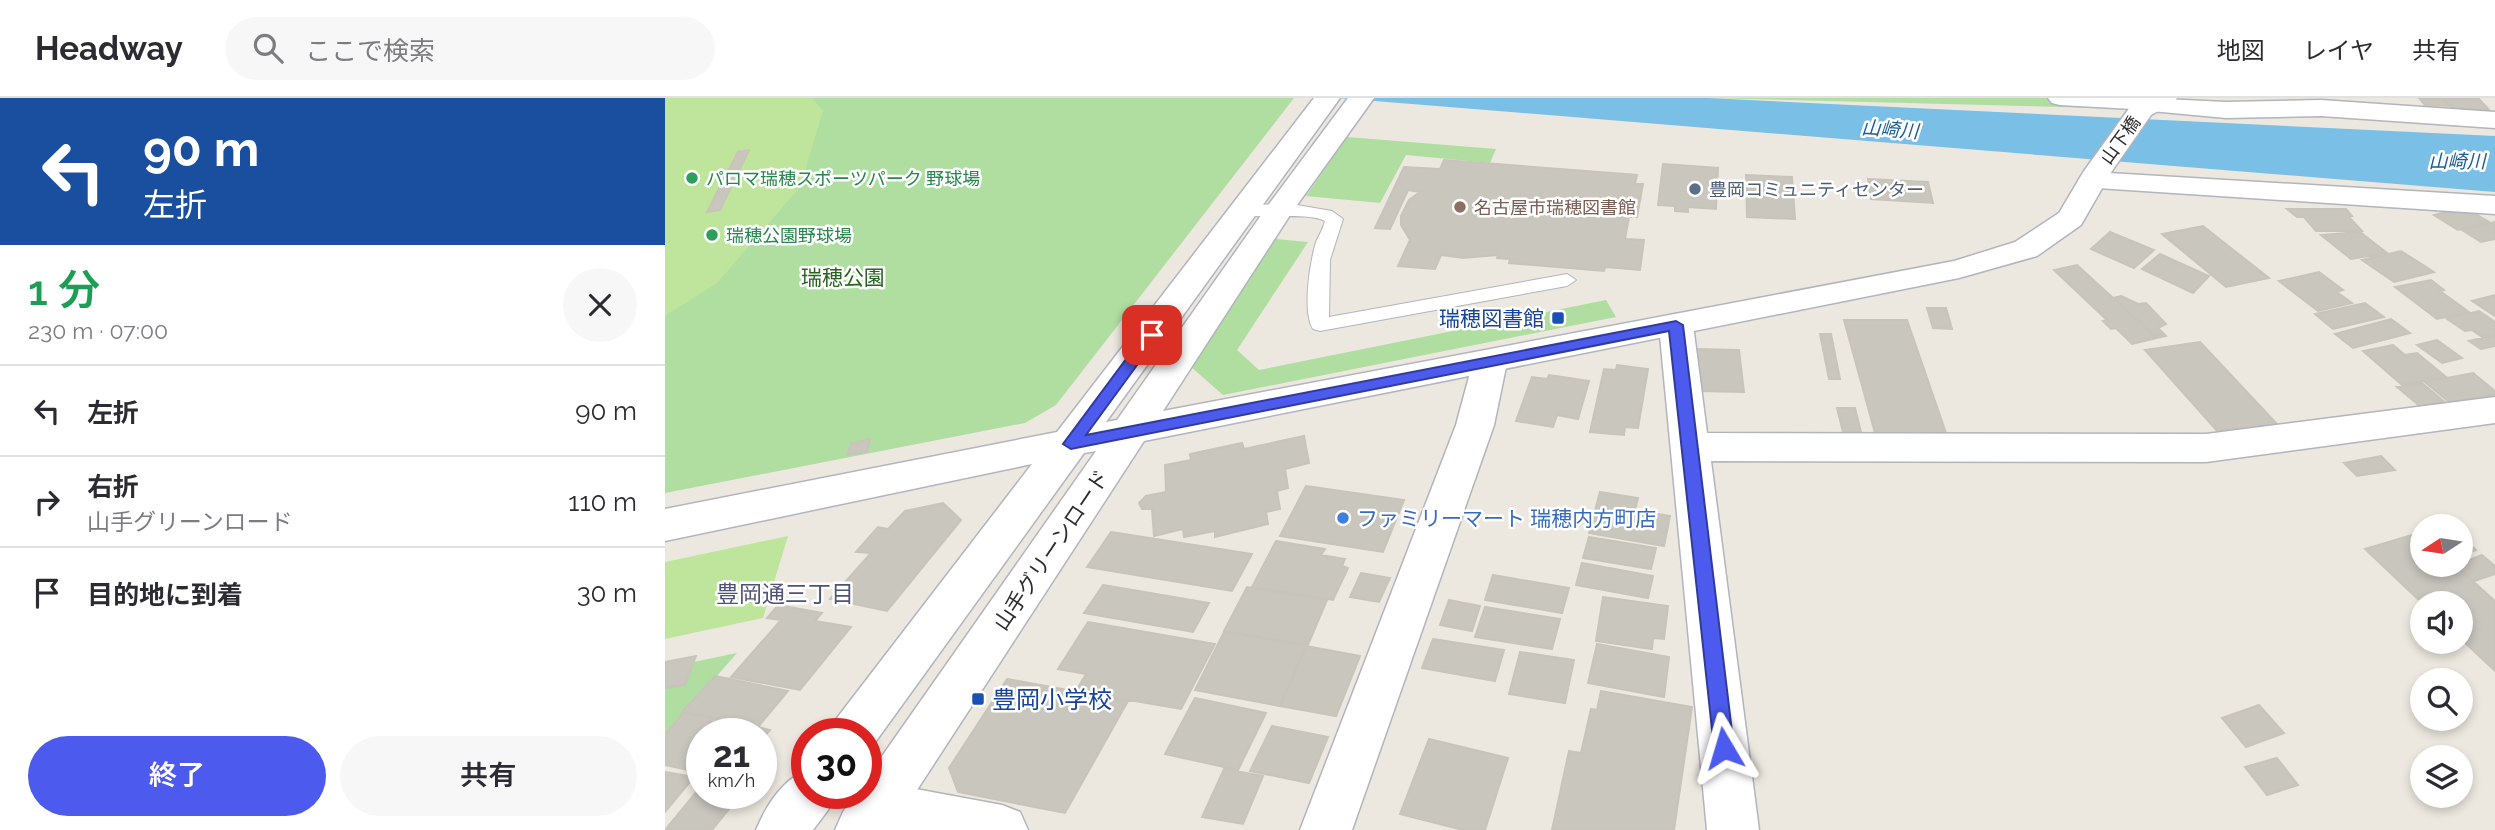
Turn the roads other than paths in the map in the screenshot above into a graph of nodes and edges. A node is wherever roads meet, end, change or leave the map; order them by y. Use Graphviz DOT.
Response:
graph roads {
  1 [pos="2060,98"];
  2 [pos="2153,104"];
  3 [pos="1336,108"];
  4 [pos="2495,120"];
  5 [pos="2095,176"];
  6 [pos="2495,205"];
  7 [pos="1243,210"];
  8 [pos="1279,210"];
  9 [pos="1567,281"];
  10 [pos="1676,325"];
  11 [pos="1490,362"];
  12 [pos="2495,410"];
  13 [pos="1132,430"];
  14 [pos="1071,444"];
  15 [pos="1689,447"];
  16 [pos="665,525"];
  17 [pos="865,718"];
  18 [pos="798,809"];
  19 [pos="869,818"];
  20 [pos="782,830"];
  21 [pos="1002,830"];
  22 [pos="1326,830"];
  23 [pos="1733,830"];
  1 -- 2 [label="street"];
  2 -- 4 [label="street"];
  2 -- 5 [label="street, 山下橋"];
  3 -- 7 [label="street, 山手グリーンロード"];
  3 -- 8 [label="street, 山手グリーンロード"];
  5 -- 6 [label="street"];
  5 -- 10 [label="street, 山下橋"];
  7 -- 8 [label="lane"];
  7 -- 14 [label="street, 山手グリーンロード"];
  8 -- 9 [label="lane"];
  8 -- 13 [label="street, 山手グリーンロード"];
  10 -- 11 [label="street, 山下橋"];
  10 -- 15 [label="street"];
  11 -- 13 [label="street, 山下橋"];
  11 -- 22 [label="street"];
  12 -- 15 [label="street"];
  13 -- 14 [label="street, 山下橋"];
  13 -- 19 [label="street, 山手グリーンロード"];
  14 -- 16 [label="street, 山下橋"];
  14 -- 17 [label="street, 山手グリーンロード"];
  15 -- 23 [label="street"];
  18 -- 20 [label="street"];
  19 -- 21 [label="street"];
}
